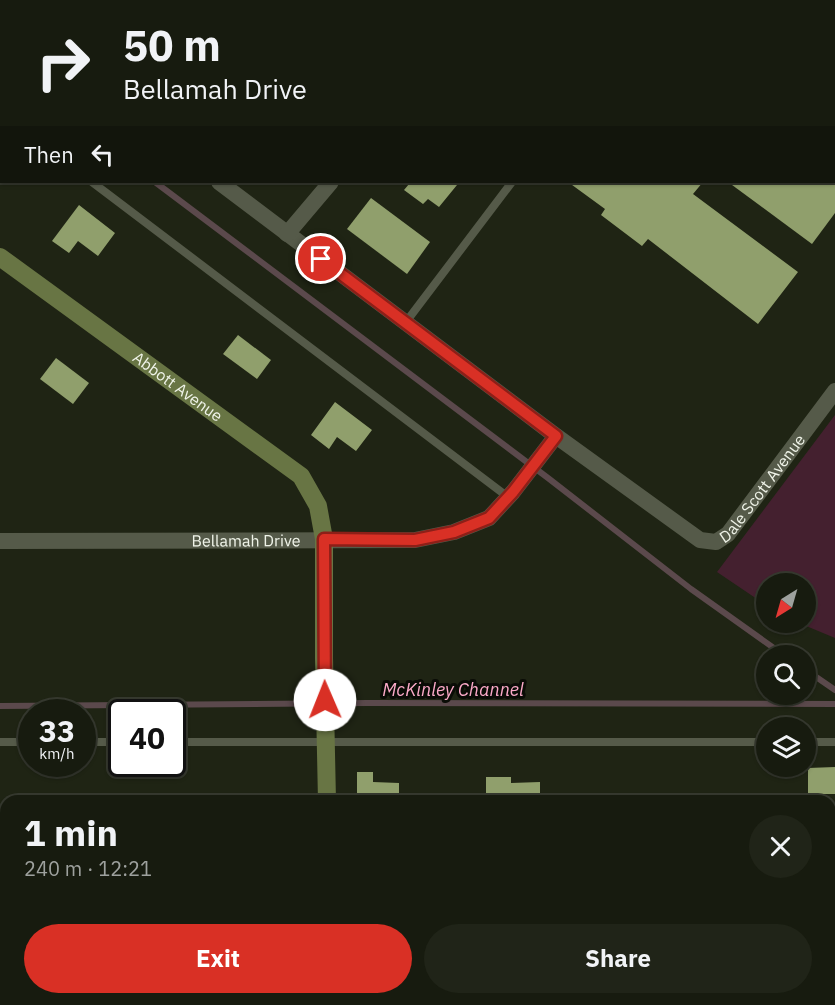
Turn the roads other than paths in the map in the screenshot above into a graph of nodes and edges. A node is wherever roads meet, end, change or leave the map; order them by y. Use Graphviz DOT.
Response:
graph roads {
  1 [pos="93,183"];
  2 [pos="220,183"];
  3 [pos="330,183"];
  4 [pos="511,183"];
  5 [pos="287,234"];
  6 [pos="0,257"];
  7 [pos="406,322"];
  8 [pos="835,391"];
  9 [pos="556,436"];
  10 [pos="511,495"];
  11 [pos="324,539"];
  12 [pos="0,540"];
  13 [pos="0,742"];
  14 [pos="18,742"];
  15 [pos="186,742"];
  16 [pos="326,742"];
  17 [pos="756,742"];
  18 [pos="816,742"];
  19 [pos="835,742"];
  20 [pos="327,795"];
  21 [pos="0,1005"];
  22 [pos="66,1005"];
  1 -- 10 [label="lane"];
  2 -- 5 [label="street"];
  3 -- 5 [label="street"];
  4 -- 7 [label="lane"];
  5 -- 7 [label="street"];
  6 -- 11 [label="street, Abbott Avenue"];
  7 -- 9 [label="street"];
  8 -- 9 [label="street, Dale Scott Avenue"];
  9 -- 10 [label="street, Bellamah Drive"];
  10 -- 11 [label="street, Bellamah Drive"];
  11 -- 12 [label="street, Bellamah Drive"];
  11 -- 16 [label="street, Abbott Avenue"];
  13 -- 14 [label="lane"];
  15 -- 16 [label="lane"];
  16 -- 17 [label="lane"];
  16 -- 20 [label="street, Abbott Avenue"];
  18 -- 19 [label="lane"];
  21 -- 22 [label="lane"];
}
